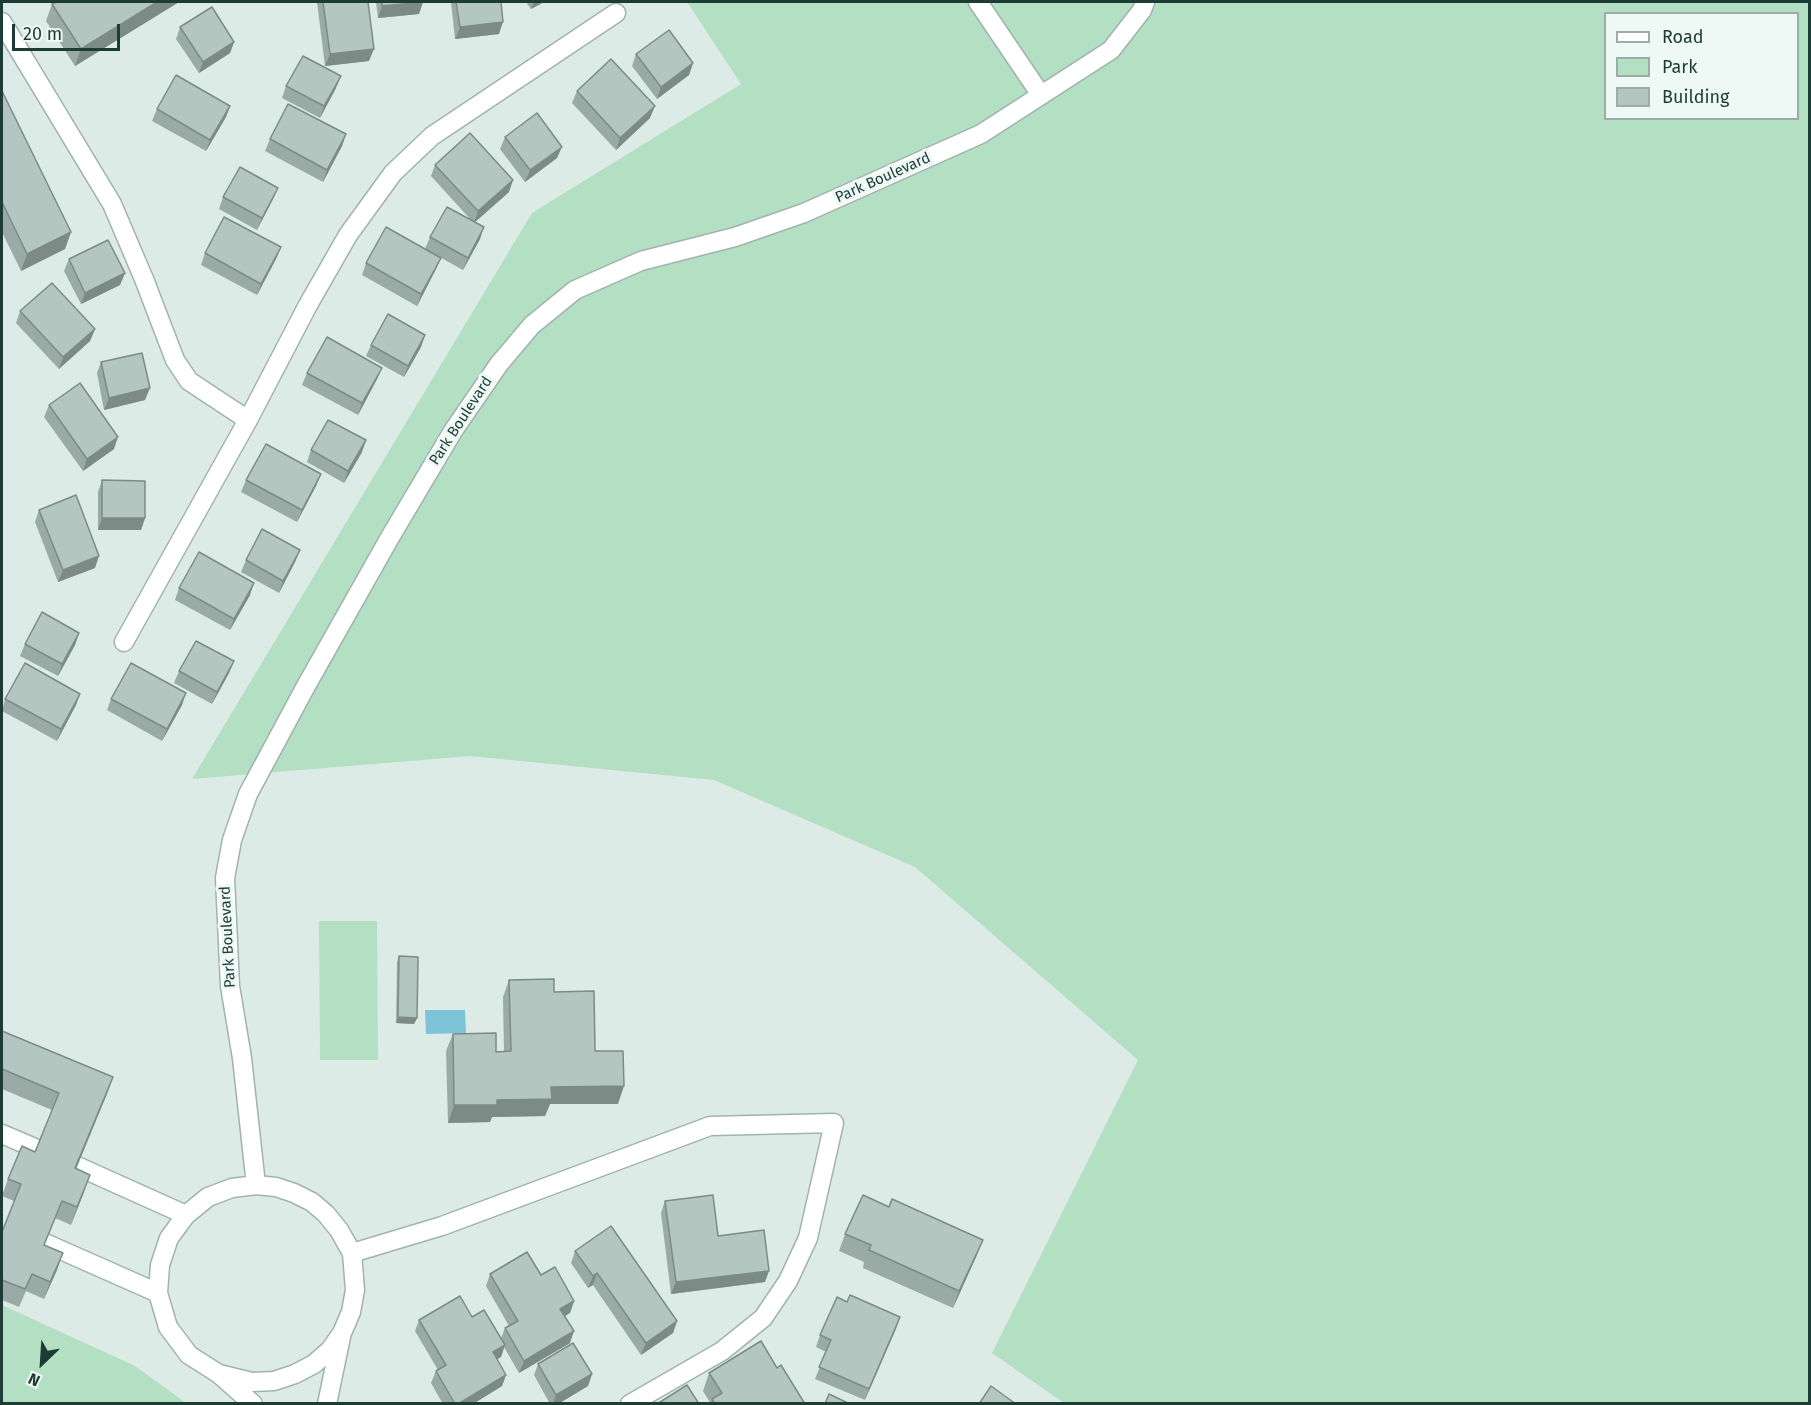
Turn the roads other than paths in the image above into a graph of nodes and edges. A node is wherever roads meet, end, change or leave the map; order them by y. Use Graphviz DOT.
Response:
graph roads {
  1 [pos="978,2"];
  2 [pos="1145,2"];
  3 [pos="616,13"];
  4 [pos="2,22"];
  5 [pos="1041,95"];
  6 [pos="248,420"];
  7 [pos="124,642"];
  8 [pos="2,1134"];
  9 [pos="37,1149"];
  10 [pos="77,1167"];
  11 [pos="256,1185"];
  12 [pos="186,1215"];
  13 [pos="45,1243"];
  14 [pos="352,1253"];
  15 [pos="158,1293"];
  16 [pos="342,1333"];
  17 [pos="219,1374"];
  18 [pos="253,1404"];
  19 [pos="327,1404"];
  20 [pos="630,1404"];
  1 -- 5 [label="street"];
  2 -- 5 [label="street, Park Boulevard"];
  3 -- 6 [label="street"];
  4 -- 6 [label="street"];
  5 -- 11 [label="street, Park Boulevard"];
  6 -- 7 [label="street"];
  8 -- 9 [label="street"];
  10 -- 12 [label="street"];
  11 -- 12 [label="street"];
  11 -- 14 [label="street"];
  12 -- 15 [label="street"];
  13 -- 15 [label="street"];
  14 -- 16 [label="street"];
  14 -- 20 [label="street"];
  15 -- 17 [label="street"];
  16 -- 17 [label="street"];
  16 -- 19 [label="street"];
  17 -- 18 [label="street"];
}
